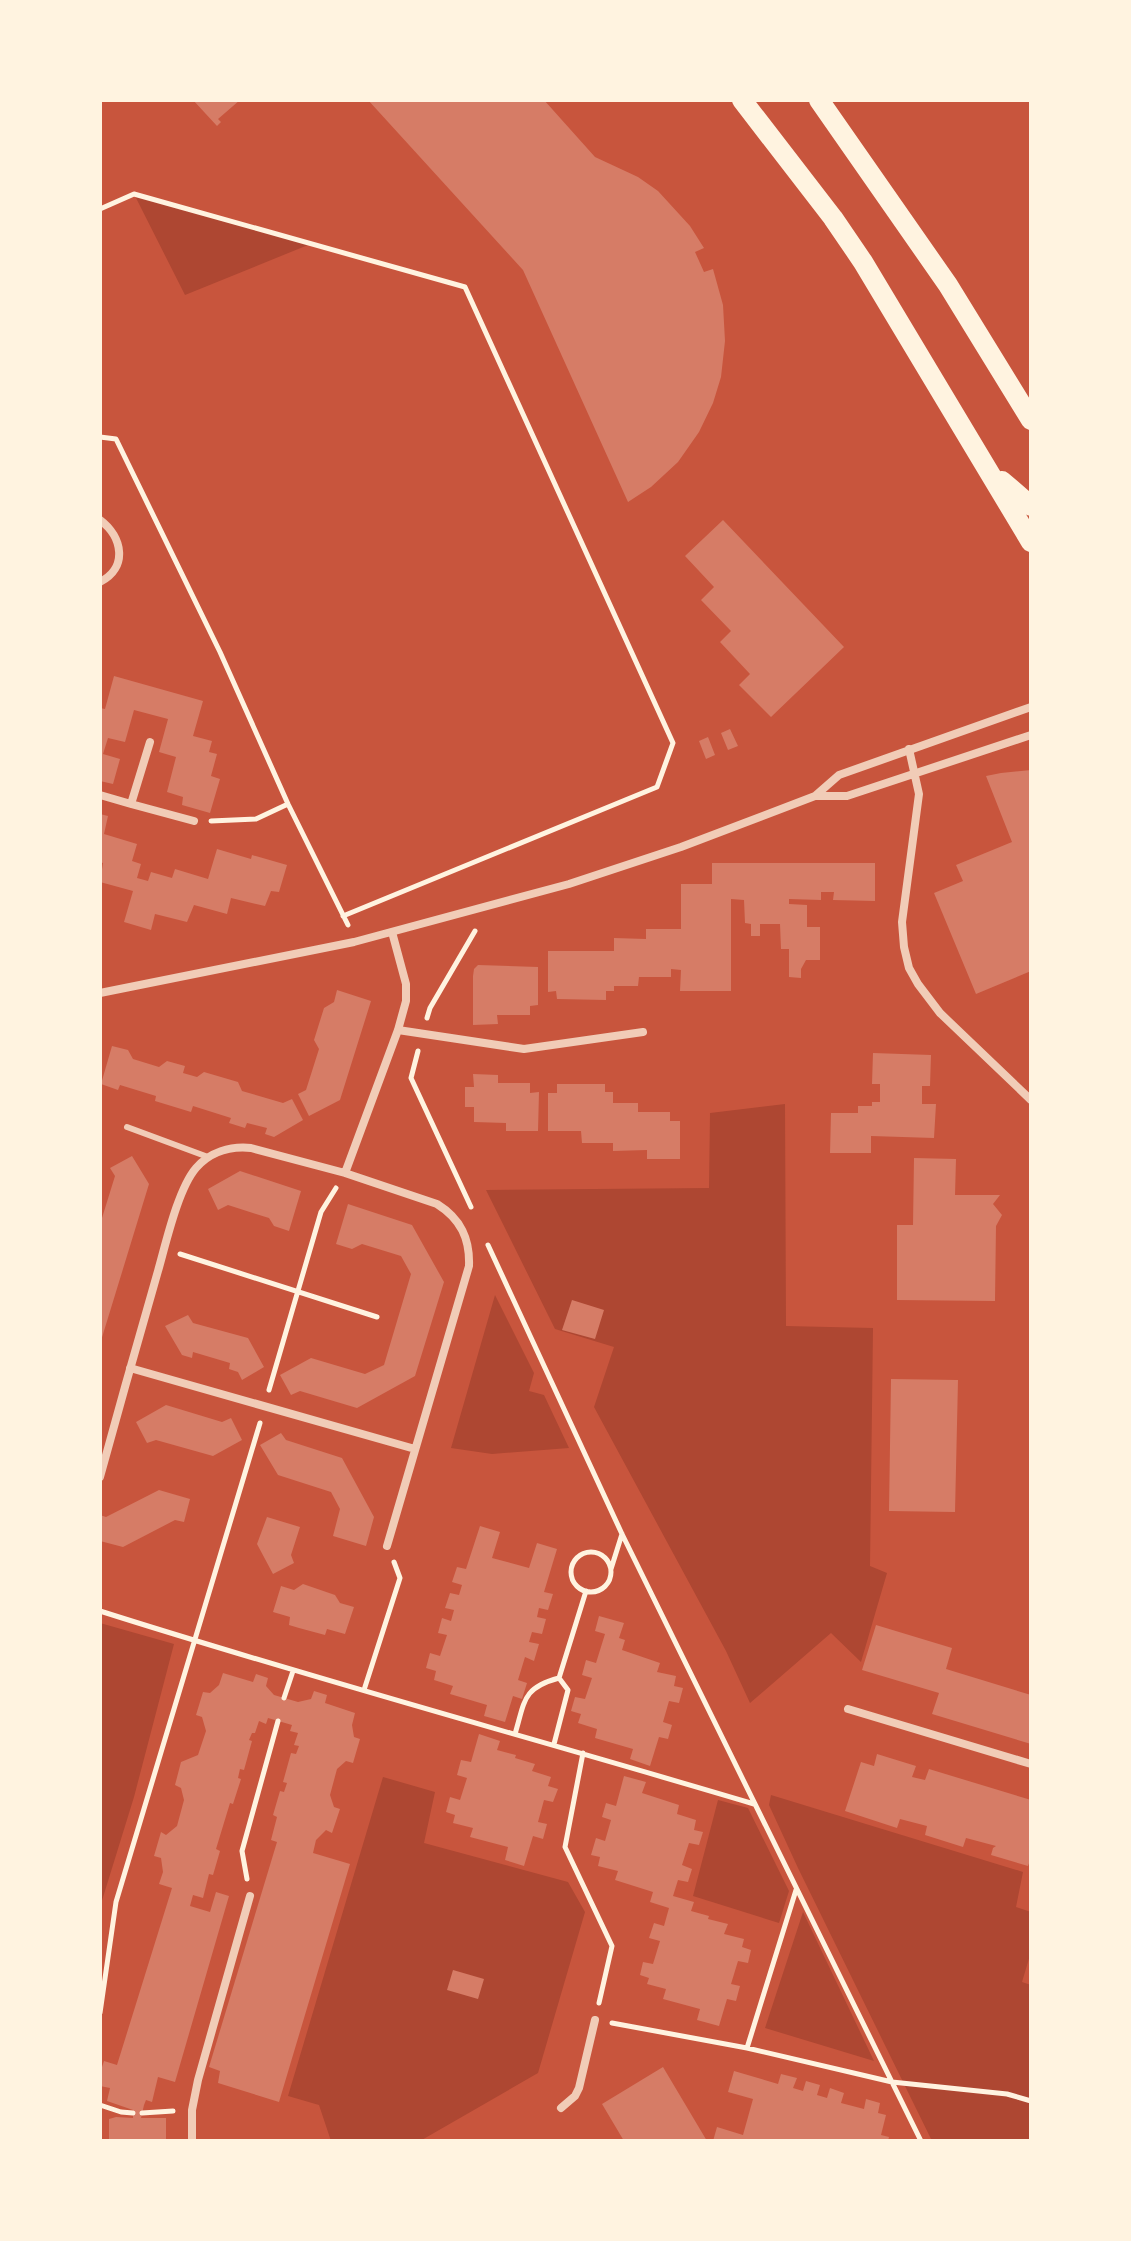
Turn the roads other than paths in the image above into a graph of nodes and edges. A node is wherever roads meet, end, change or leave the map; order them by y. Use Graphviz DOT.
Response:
graph roads {
  1 [pos="742,100"];
  2 [pos="819,100"];
  3 [pos="1031,420"];
  4 [pos="987,468"];
  5 [pos="1031,506"];
  6 [pos="100,520"];
  7 [pos="1031,542"];
  8 [pos="100,582"];
  9 [pos="1031,707"];
  10 [pos="1031,735"];
  11 [pos="150,742"];
  12 [pos="909,749"];
  13 [pos="915,774"];
  14 [pos="100,795"];
  15 [pos="815,796"];
  16 [pos="131,804"];
  17 [pos="194,821"];
  18 [pos="392,932"];
  19 [pos="100,993"];
  20 [pos="398,1030"];
  21 [pos="643,1032"];
  22 [pos="1031,1100"];
  23 [pos="127,1127"];
  24 [pos="208,1157"];
  25 [pos="345,1173"];
  26 [pos="130,1368"];
  27 [pos="415,1449"];
  28 [pos="100,1477"];
  29 [pos="387,1546"];
  30 [pos="848,1709"];
  31 [pos="1031,1764"];
  32 [pos="250,1896"];
  33 [pos="595,2020"];
  34 [pos="561,2108"];
  35 [pos="192,2141"];
  1 -- 4 [label="main road"];
  2 -- 3 [label="main road"];
  4 -- 5 [label="main road"];
  4 -- 7 [label="main road"];
  6 -- 8 [label="street"];
  9 -- 12 [label="street"];
  10 -- 13 [label="street"];
  11 -- 16 [label="street"];
  12 -- 13 [label="street"];
  12 -- 15 [label="street"];
  13 -- 15 [label="street"];
  13 -- 22 [label="street"];
  14 -- 16 [label="street"];
  15 -- 18 [label="street"];
  16 -- 17 [label="street"];
  18 -- 19 [label="street"];
  18 -- 20 [label="street"];
  20 -- 21 [label="street"];
  20 -- 25 [label="street"];
  23 -- 24 [label="lane"];
  24 -- 25 [label="street"];
  24 -- 26 [label="street"];
  25 -- 27 [label="street"];
  26 -- 27 [label="street"];
  26 -- 28 [label="street"];
  27 -- 29 [label="street"];
  30 -- 31 [label="street"];
  32 -- 35 [label="street"];
  33 -- 34 [label="street"];
}
